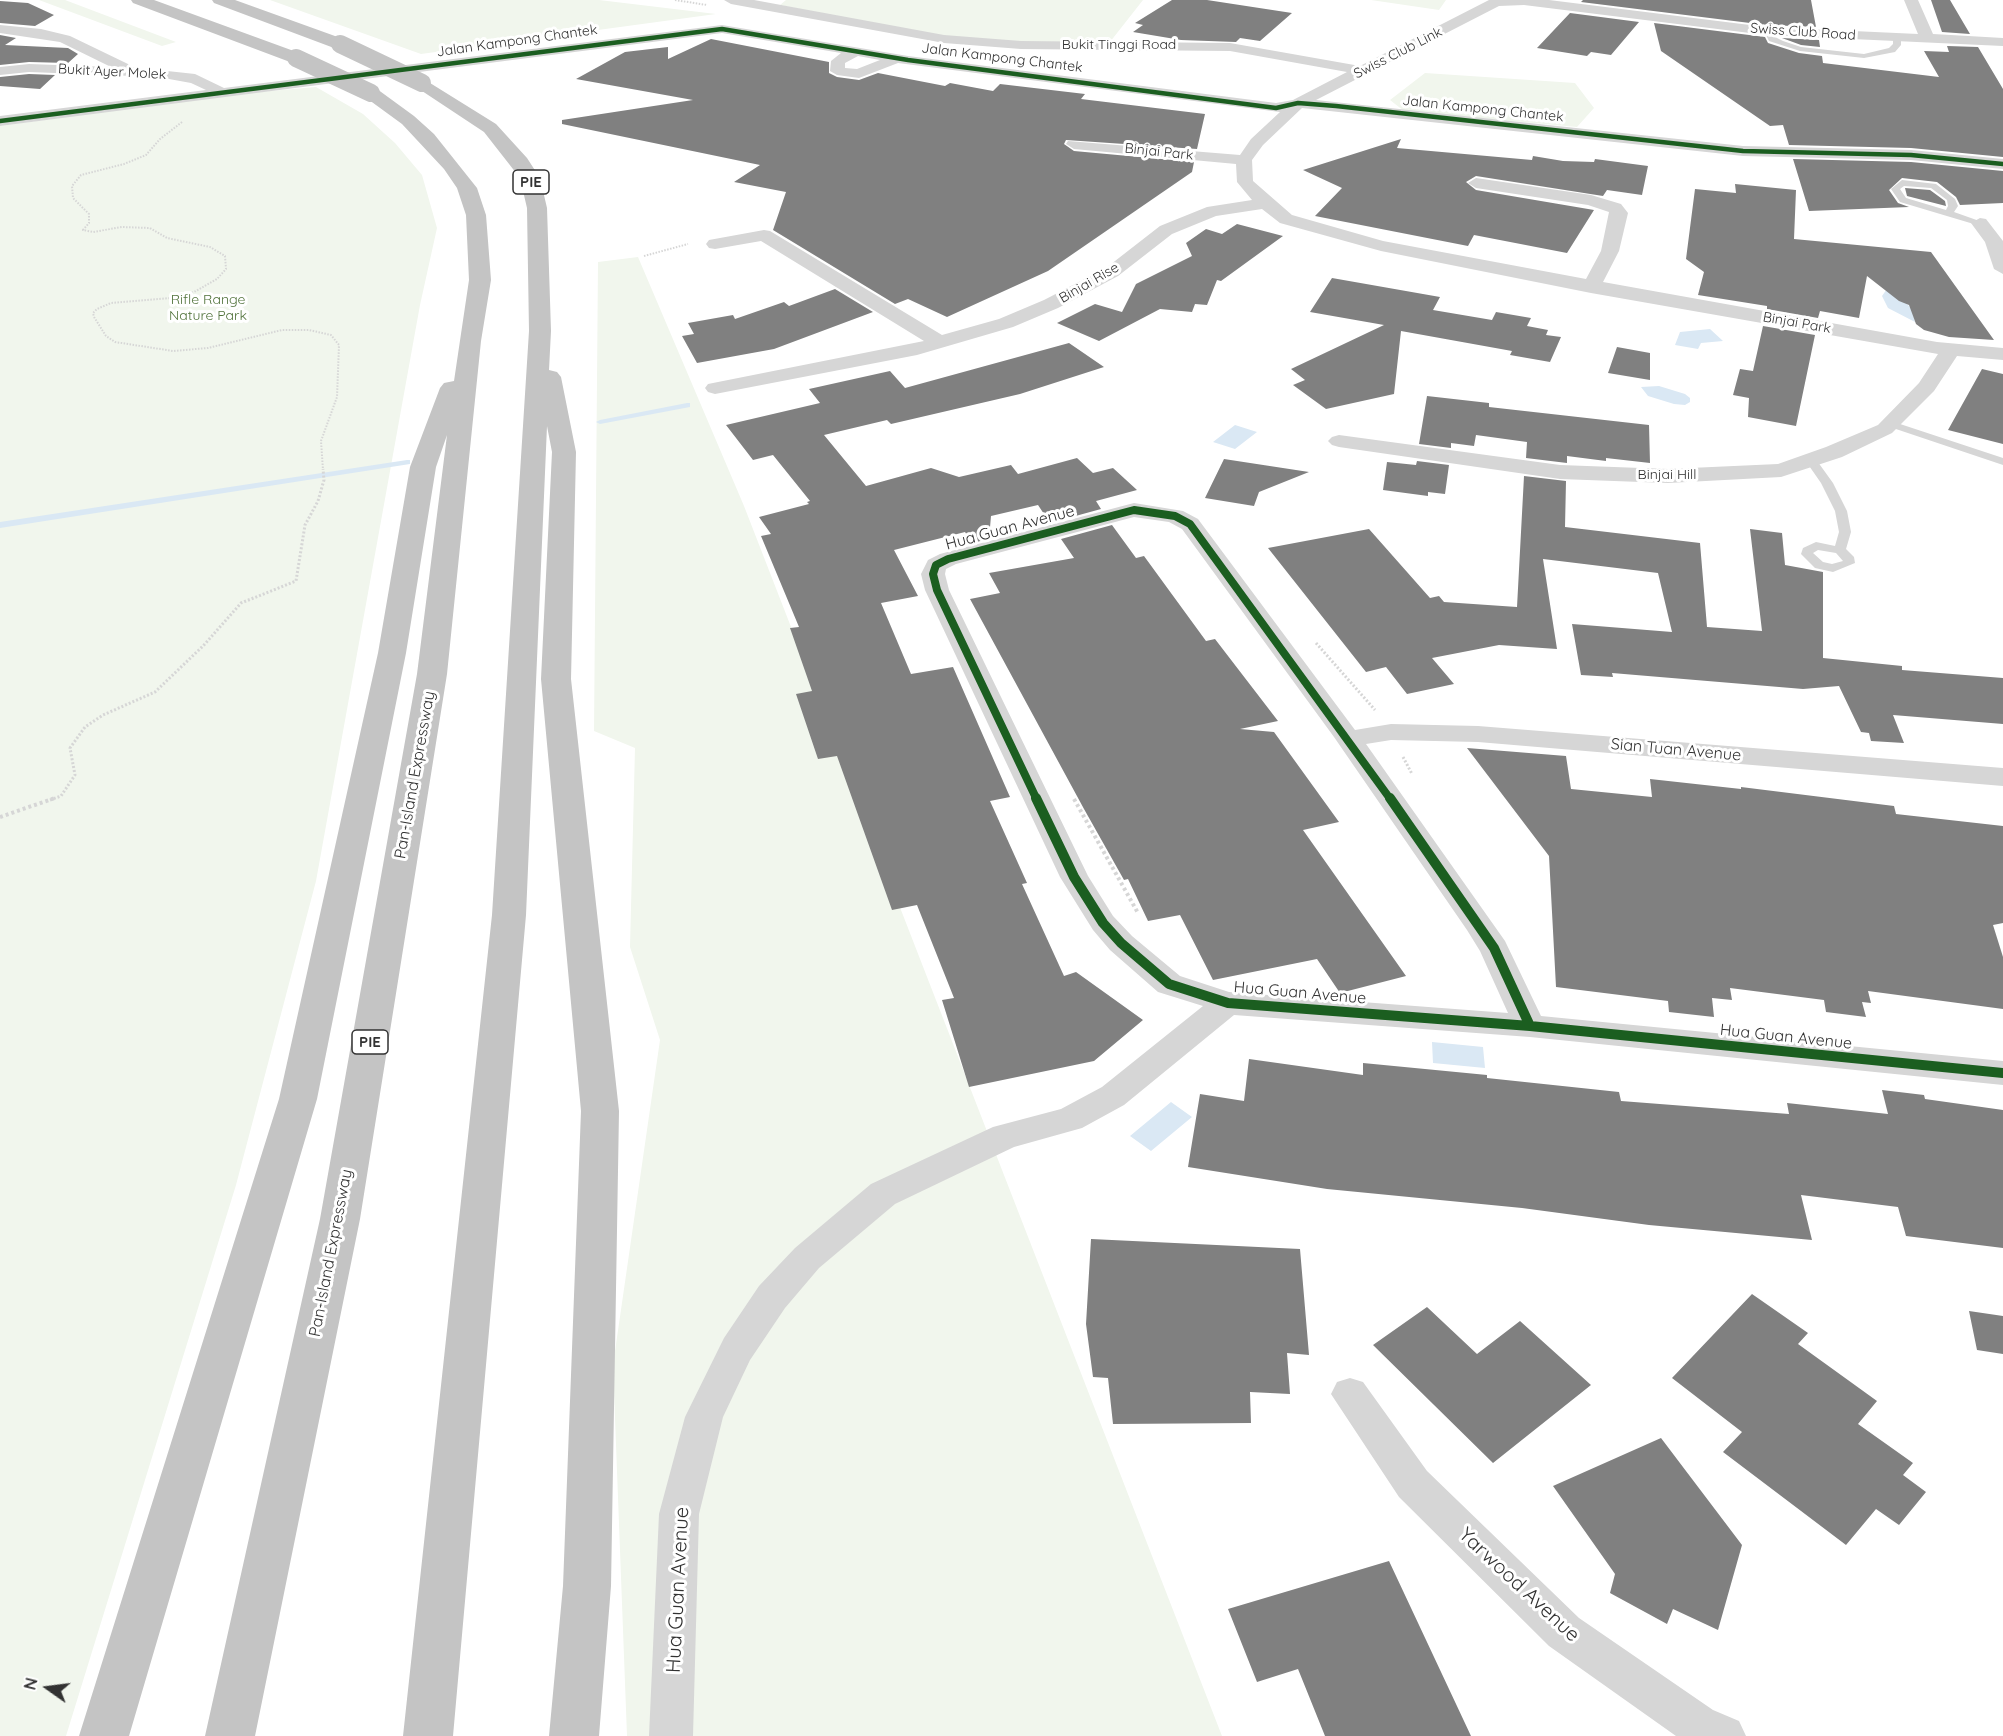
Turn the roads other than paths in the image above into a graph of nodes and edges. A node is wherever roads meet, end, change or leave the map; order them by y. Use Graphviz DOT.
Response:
graph roads {
  1 [pos="140,0"];
  2 [pos="220,0"];
  3 [pos="732,0"];
  4 [pos="1911,0"];
  5 [pos="1502,1"];
  6 [pos="1524,1"];
  7 [pos="0,29"];
  8 [pos="1928,40"];
  9 [pos="2003,42"];
  10 [pos="856,51"];
  11 [pos="896,58"];
  12 [pos="0,66"];
  13 [pos="29,68"];
  14 [pos="0,71"];
  15 [pos="133,71"];
  16 [pos="1364,71"];
  17 [pos="217,92"];
  18 [pos="1298,103"];
  19 [pos="0,121"];
  20 [pos="1074,144"];
  21 [pos="1244,160"];
  22 [pos="2003,164"];
  23 [pos="1476,183"];
  24 [pos="1264,203"];
  25 [pos="1949,213"];
  26 [pos="1980,223"];
  27 [pos="706,242"];
  28 [pos="2003,269"];
  29 [pos="1591,287"];
  30 [pos="540,332"];
  31 [pos="470,341"];
  32 [pos="941,343"];
  33 [pos="1951,349"];
  34 [pos="2003,354"];
  35 [pos="715,388"];
  36 [pos="1891,424"];
  37 [pos="1339,441"];
  38 [pos="1811,460"];
  39 [pos="2003,462"];
  40 [pos="1840,550"];
  41 [pos="1349,739"];
  42 [pos="2003,777"];
  43 [pos="1228,1003"];
  44 [pos="1530,1026"];
  45 [pos="2003,1073"];
  46 [pos="1350,1394"];
  47 [pos="104,1736"];
  48 [pos="230,1736"];
  49 [pos="428,1736"];
  50 [pos="574,1736"];
  51 [pos="671,1736"];
  52 [pos="1724,1736"];
  1 -- 31 [label="highway, Pan-Island Expressway / PIE, bridge"];
  2 -- 30 [label="highway, PIE, bridge"];
  3 -- 16 [label="street, Bukit Tinggi Road"];
  4 -- 8 [label="street"];
  5 -- 6 [label="street, Swiss Club Road"];
  5 -- 16 [label="street, Swiss Club Link"];
  6 -- 8 [label="street, Swiss Club Road"];
  7 -- 15 [label="street"];
  8 -- 9 [label="street, Swiss Club Road"];
  10 -- 11 [label="street, Jalan Kampong Chantek"];
  10 -- 11 [label="street"];
  10 -- 17 [label="street, Jalan Kampong Chantek"];
  11 -- 18 [label="street, Jalan Kampong Chantek"];
  12 -- 13 [label="street"];
  13 -- 14 [label="street, Bukit Ayer Molek"];
  13 -- 15 [label="street, Bukit Ayer Molek"];
  15 -- 17 [label="street, Bukit Ayer Molek"];
  16 -- 18 [label="street, Swiss Club Link"];
  17 -- 19 [label="street, Jalan Kampong Chantek"];
  18 -- 21 [label="street"];
  18 -- 22 [label="street, Jalan Kampong Chantek"];
  20 -- 21 [label="street, Binjai Park"];
  21 -- 24 [label="street, Binjai Park"];
  23 -- 29 [label="street"];
  24 -- 29 [label="street, Binjai Park"];
  24 -- 32 [label="street, Binjai Rise"];
  25 -- 25 [label="lane"];
  25 -- 26 [label="lane"];
  26 -- 28 [label="street"];
  27 -- 32 [label="street"];
  29 -- 33 [label="street, Binjai Park"];
  30 -- 49 [label="highway, PIE"];
  30 -- 50 [label="highway"];
  31 -- 47 [label="highway"];
  31 -- 48 [label="highway, Pan-Island Expressway / PIE"];
  32 -- 35 [label="street, Binjai Rise"];
  33 -- 34 [label="street, Binjai Park"];
  33 -- 36 [label="street, Binjai Hill"];
  36 -- 38 [label="street, Binjai Hill"];
  36 -- 39 [label="lane"];
  37 -- 38 [label="street, Binjai Hill"];
  38 -- 40 [label="lane"];
  41 -- 42 [label="street, Sian Tuan Avenue"];
  41 -- 43 [label="street, Hua Guan Avenue"];
  41 -- 44 [label="street, Hua Guan Avenue"];
  43 -- 44 [label="street, Hua Guan Avenue"];
  43 -- 51 [label="street, Hua Guan Avenue"];
  44 -- 45 [label="street, Hua Guan Avenue"];
  46 -- 52 [label="street, Yarwood Avenue"];
}
